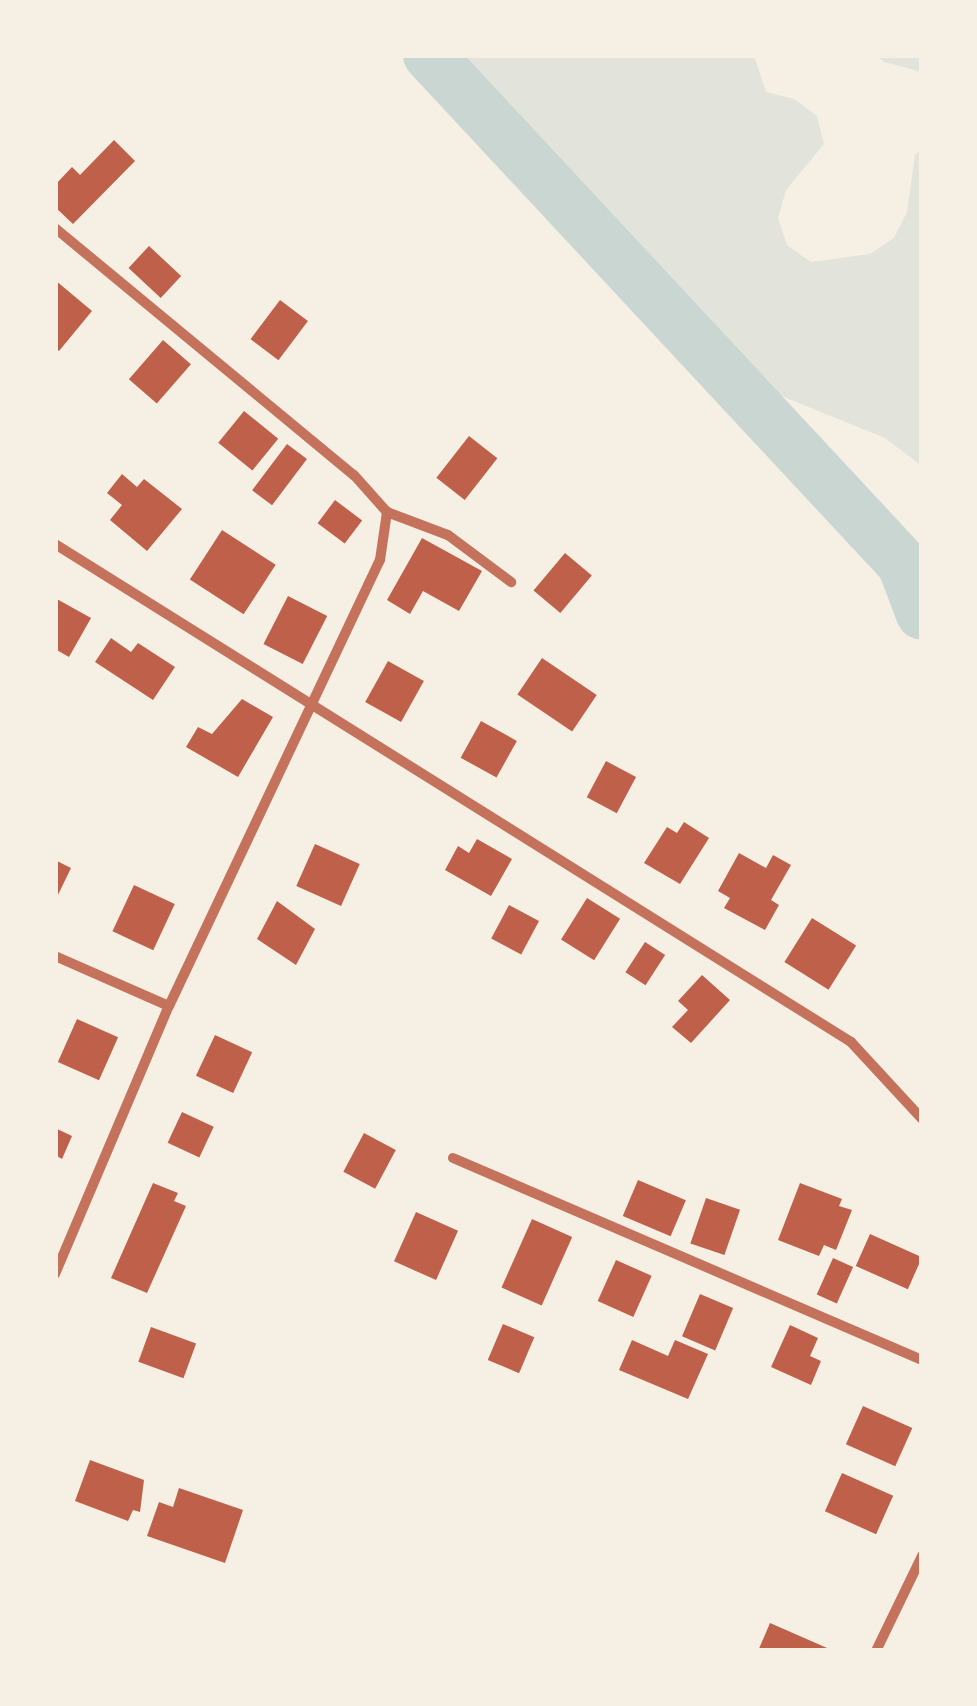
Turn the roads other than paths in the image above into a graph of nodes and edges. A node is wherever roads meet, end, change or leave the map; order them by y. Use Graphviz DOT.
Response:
graph roads {
  1 [pos="55,228"];
  2 [pos="387,512"];
  3 [pos="55,544"];
  4 [pos="511,582"];
  5 [pos="309,702"];
  6 [pos="55,956"];
  7 [pos="170,1006"];
  8 [pos="922,1119"];
  9 [pos="452,1158"];
  10 [pos="55,1274"];
  11 [pos="922,1360"];
  12 [pos="922,1556"];
  13 [pos="876,1651"];
  1 -- 2 [label="street"];
  2 -- 4 [label="street"];
  2 -- 5 [label="street"];
  3 -- 5 [label="street"];
  5 -- 7 [label="street"];
  5 -- 8 [label="street"];
  6 -- 7 [label="street"];
  7 -- 10 [label="street"];
  9 -- 11 [label="street"];
  12 -- 13 [label="street"];
}
